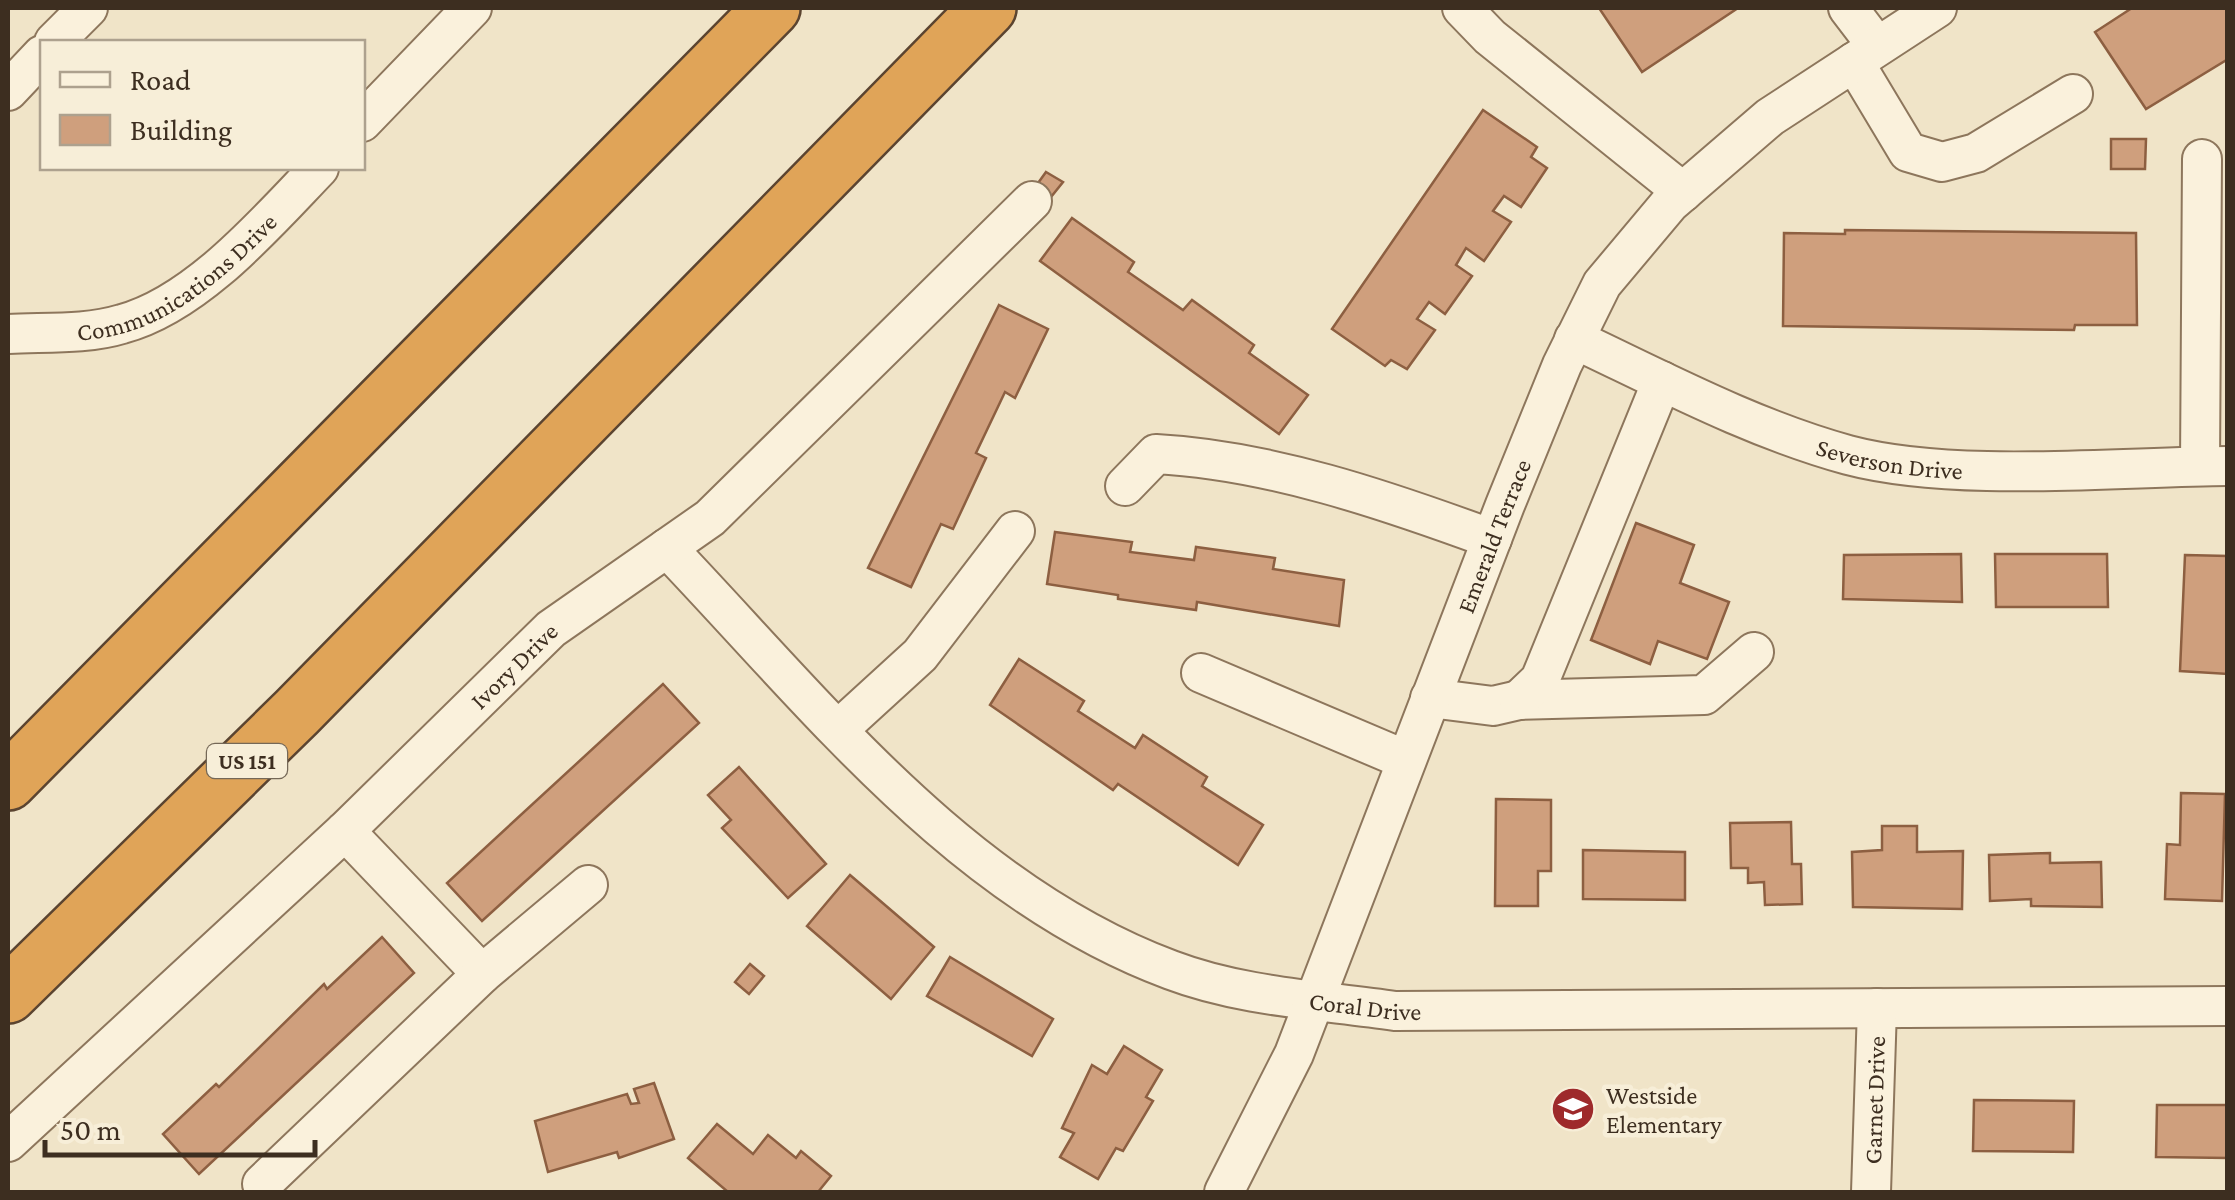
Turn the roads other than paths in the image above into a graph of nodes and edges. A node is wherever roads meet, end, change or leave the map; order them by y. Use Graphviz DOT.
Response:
graph roads {
  1 [pos="88,8"];
  2 [pos="472,8"];
  3 [pos="740,8"];
  4 [pos="772,8"];
  5 [pos="988,8"];
  6 [pos="1000,8"];
  7 [pos="1462,8"];
  8 [pos="1848,8"];
  9 [pos="1936,8"];
  10 [pos="56,40"];
  11 [pos="1866,54"];
  12 [pos="40,57"];
  13 [pos="910,89"];
  14 [pos="8,91"];
  15 [pos="2073,94"];
  16 [pos="365,119"];
  17 [pos="2202,159"];
  18 [pos="317,170"];
  19 [pos="1683,192"];
  20 [pos="1032,201"];
  21 [pos="2215,321"];
  22 [pos="8,334"];
  23 [pos="1574,340"];
  24 [pos="440,348"];
  25 [pos="1662,381"];
  26 [pos="2214,466"];
  27 [pos="1125,486"];
  28 [pos="1016,531"];
  29 [pos="1492,539"];
  30 [pos="668,548"];
  31 [pos="1754,652"];
  32 [pos="1201,673"];
  33 [pos="1430,698"];
  34 [pos="1518,700"];
  35 [pos="839,729"];
  36 [pos="1406,760"];
  37 [pos="8,782"];
  38 [pos="345,830"];
  39 [pos="588,885"];
  40 [pos="482,974"];
  41 [pos="8,995"];
  42 [pos="1314,999"];
  43 [pos="2228,1006"];
  44 [pos="1878,1008"];
  45 [pos="8,1142"];
  46 [pos="262,1184"];
  47 [pos="1224,1192"];
  48 [pos="1871,1192"];
  1 -- 10 [label="street"];
  2 -- 16 [label="street"];
  3 -- 24 [label="highway"];
  4 -- 24 [label="highway"];
  5 -- 13 [label="highway, US 151"];
  6 -- 13 [label="highway"];
  7 -- 19 [label="street"];
  8 -- 11 [label="street"];
  9 -- 11 [label="street, Emerald Terrace"];
  11 -- 15 [label="street"];
  11 -- 19 [label="street, Emerald Terrace"];
  12 -- 14 [label="street"];
  13 -- 41 [label="highway, US 151"];
  17 -- 21 [label="street"];
  18 -- 22 [label="street, Communications Drive"];
  19 -- 23 [label="street, Emerald Terrace"];
  20 -- 30 [label="street, Ivory Drive"];
  21 -- 26 [label="street"];
  23 -- 25 [label="street, Severson Drive"];
  23 -- 29 [label="street, Emerald Terrace"];
  24 -- 37 [label="highway"];
  25 -- 26 [label="street, Severson Drive"];
  25 -- 34 [label="street"];
  27 -- 29 [label="street"];
  28 -- 35 [label="street"];
  29 -- 33 [label="street, Emerald Terrace"];
  30 -- 35 [label="street, Coral Drive"];
  30 -- 38 [label="street, Ivory Drive"];
  31 -- 34 [label="street"];
  32 -- 36 [label="street"];
  33 -- 34 [label="street"];
  33 -- 36 [label="street, Emerald Terrace"];
  35 -- 42 [label="street, Coral Drive"];
  36 -- 42 [label="street, Emerald Terrace"];
  38 -- 40 [label="street"];
  38 -- 45 [label="street, Ivory Drive"];
  39 -- 40 [label="street"];
  40 -- 46 [label="street"];
  42 -- 44 [label="street, Coral Drive"];
  42 -- 47 [label="street, Emerald Terrace"];
  43 -- 44 [label="street, Coral Drive"];
  44 -- 48 [label="street, Garnet Drive"];
}
